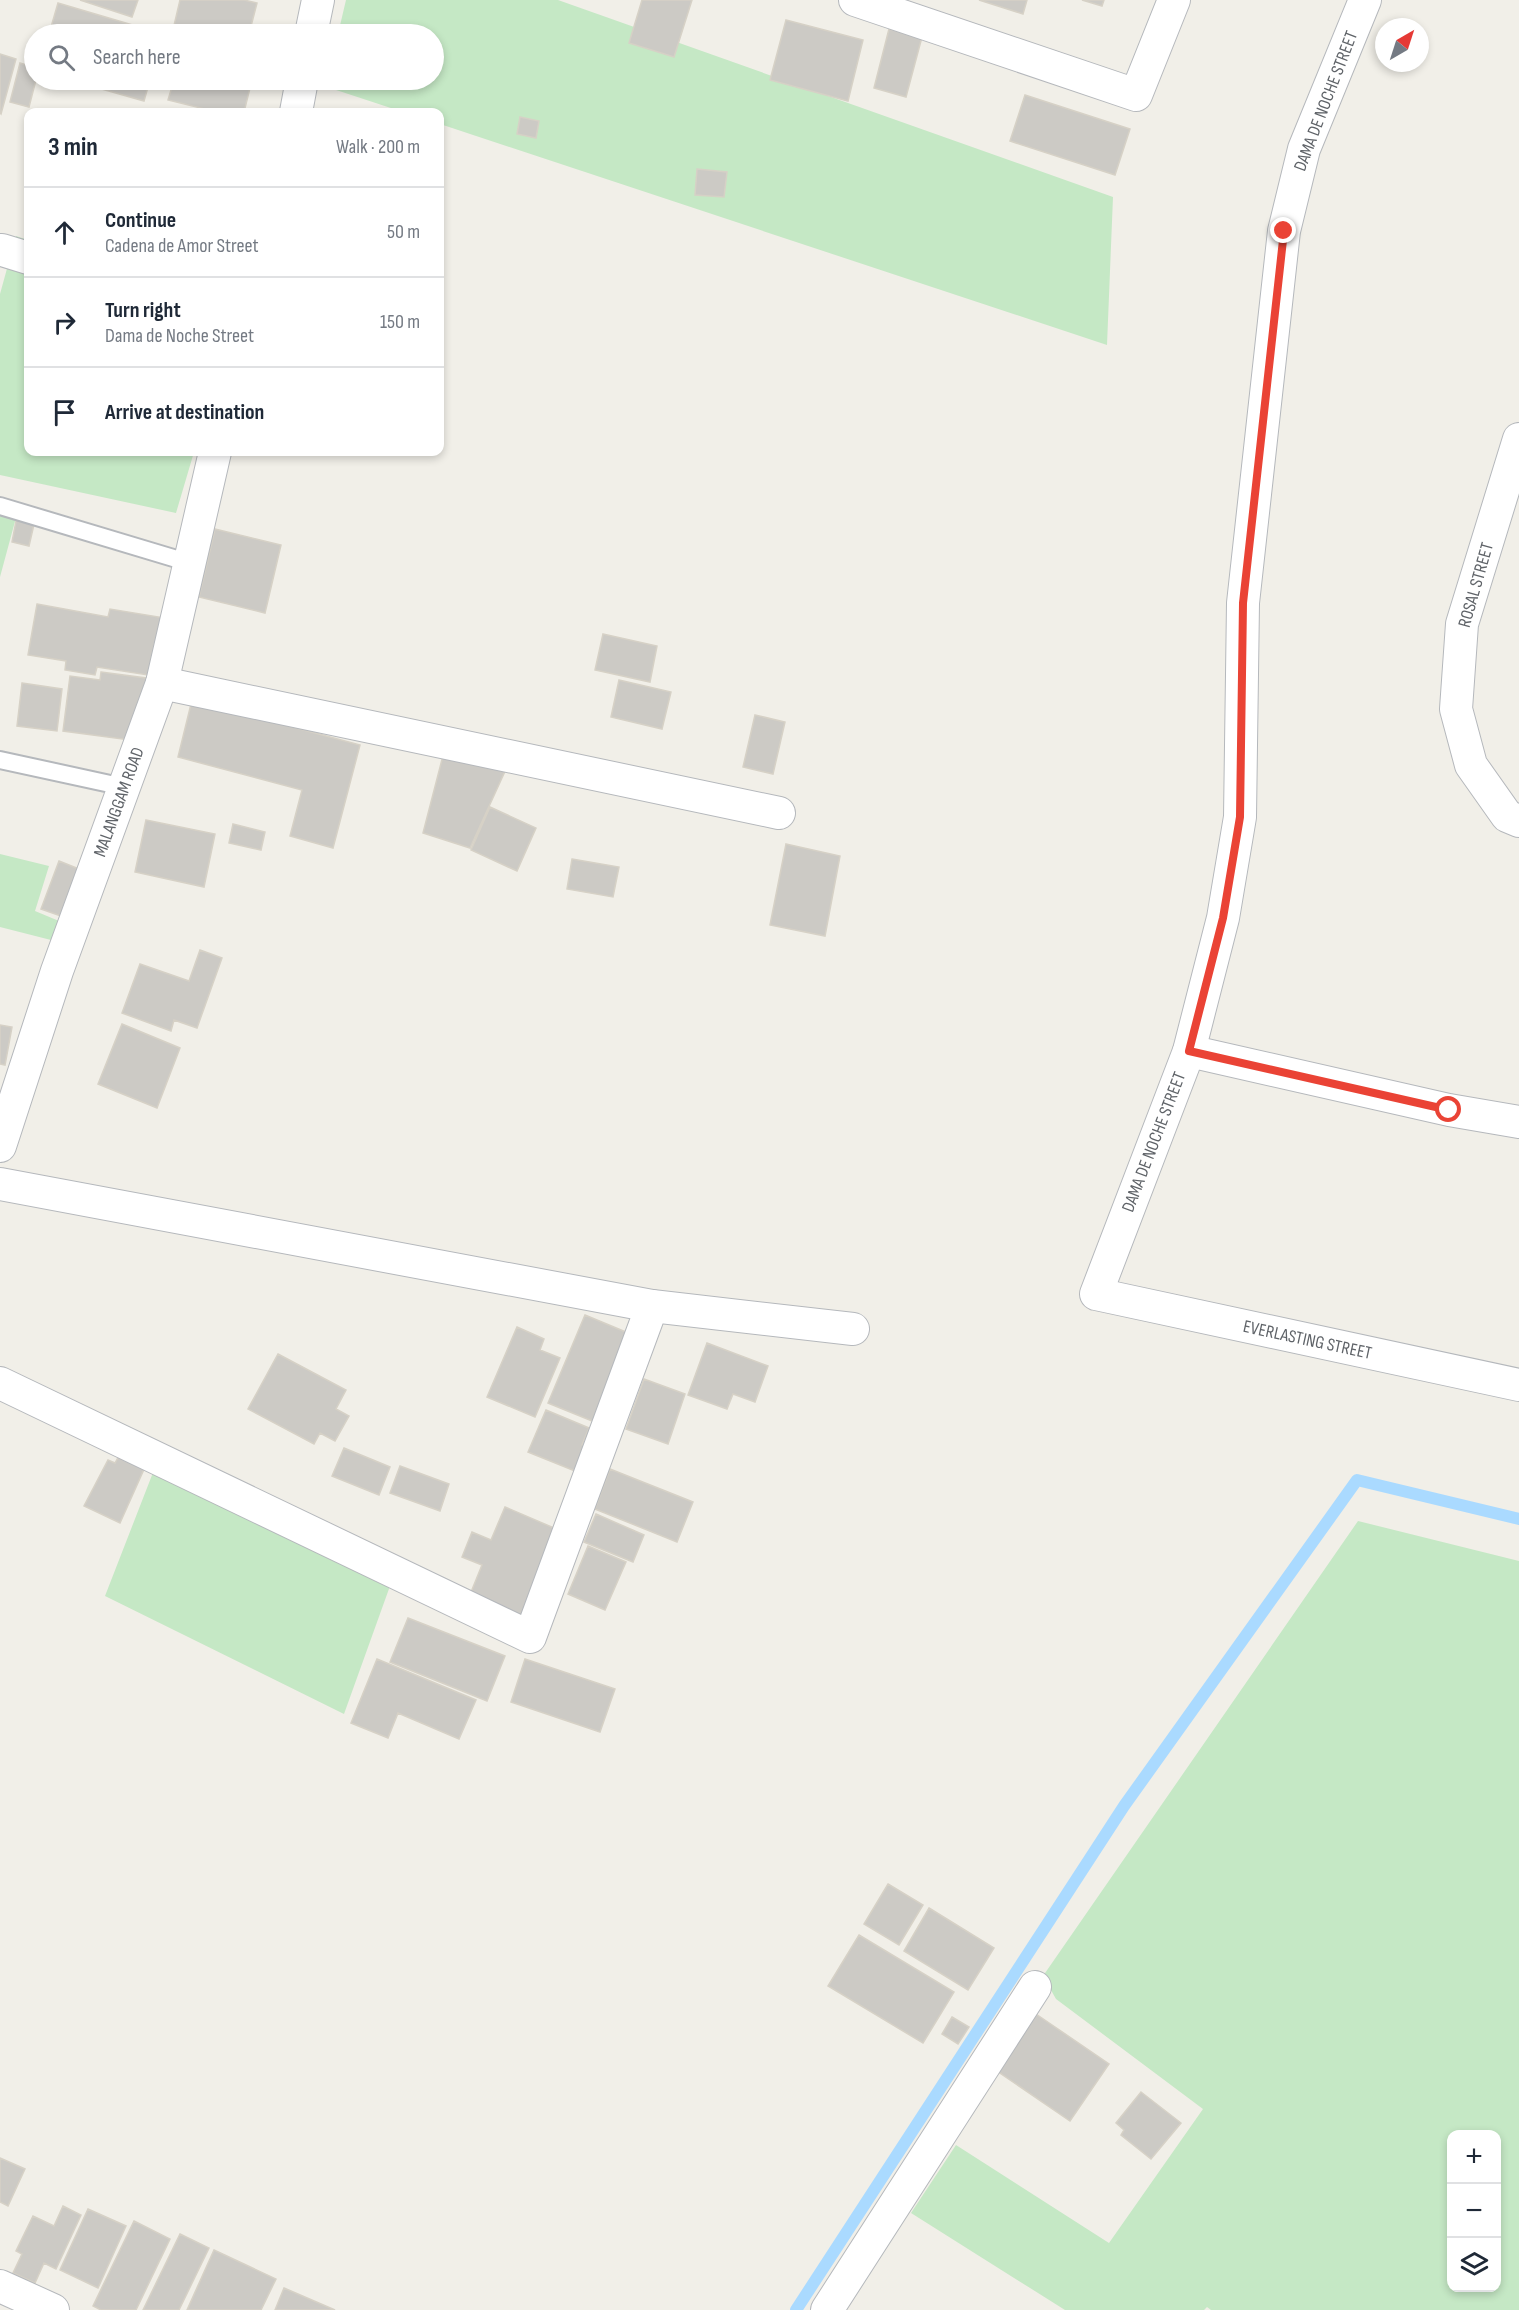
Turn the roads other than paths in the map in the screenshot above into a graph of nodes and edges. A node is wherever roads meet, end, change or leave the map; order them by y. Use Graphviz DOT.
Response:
graph roads {
  1 [pos="318,0"];
  2 [pos="855,0"];
  3 [pos="1174,0"];
  4 [pos="1365,0"];
  5 [pos="314,24"];
  6 [pos="300,90"];
  7 [pos="297,108"];
  8 [pos="1519,439"];
  9 [pos="214,456"];
  10 [pos="0,506"];
  11 [pos="190,563"];
  12 [pos="162,683"];
  13 [pos="0,760"];
  14 [pos="124,787"];
  15 [pos="779,813"];
  16 [pos="1519,821"];
  17 [pos="1189,1051"];
  18 [pos="1519,1122"];
  19 [pos="0,1146"];
  20 [pos="0,1184"];
  21 [pos="1096,1294"];
  22 [pos="652,1306"];
  23 [pos="853,1329"];
  24 [pos="0,1383"];
  25 [pos="1519,1385"];
  26 [pos="1035,1987"];
  27 [pos="6,2295"];
  28 [pos="53,2310"];
  29 [pos="827,2310"];
  1 -- 5 [label="street"];
  2 -- 3 [label="street"];
  4 -- 17 [label="street, DAMA DE NOCHE STREET"];
  6 -- 7 [label="street"];
  8 -- 16 [label="street, ROSAL STREET"];
  9 -- 11 [label="street, MALANGGAM ROAD"];
  10 -- 11 [label="lane"];
  11 -- 12 [label="street, MALANGGAM ROAD"];
  12 -- 14 [label="street, MALANGGAM ROAD"];
  12 -- 15 [label="street"];
  13 -- 14 [label="lane"];
  14 -- 19 [label="street, MALANGGAM ROAD"];
  17 -- 18 [label="street"];
  17 -- 21 [label="street, DAMA DE NOCHE STREET"];
  20 -- 22 [label="street"];
  21 -- 25 [label="street, EVERLASTING STREET"];
  22 -- 23 [label="street"];
  22 -- 24 [label="street"];
  26 -- 29 [label="street"];
  27 -- 28 [label="street"];
}
